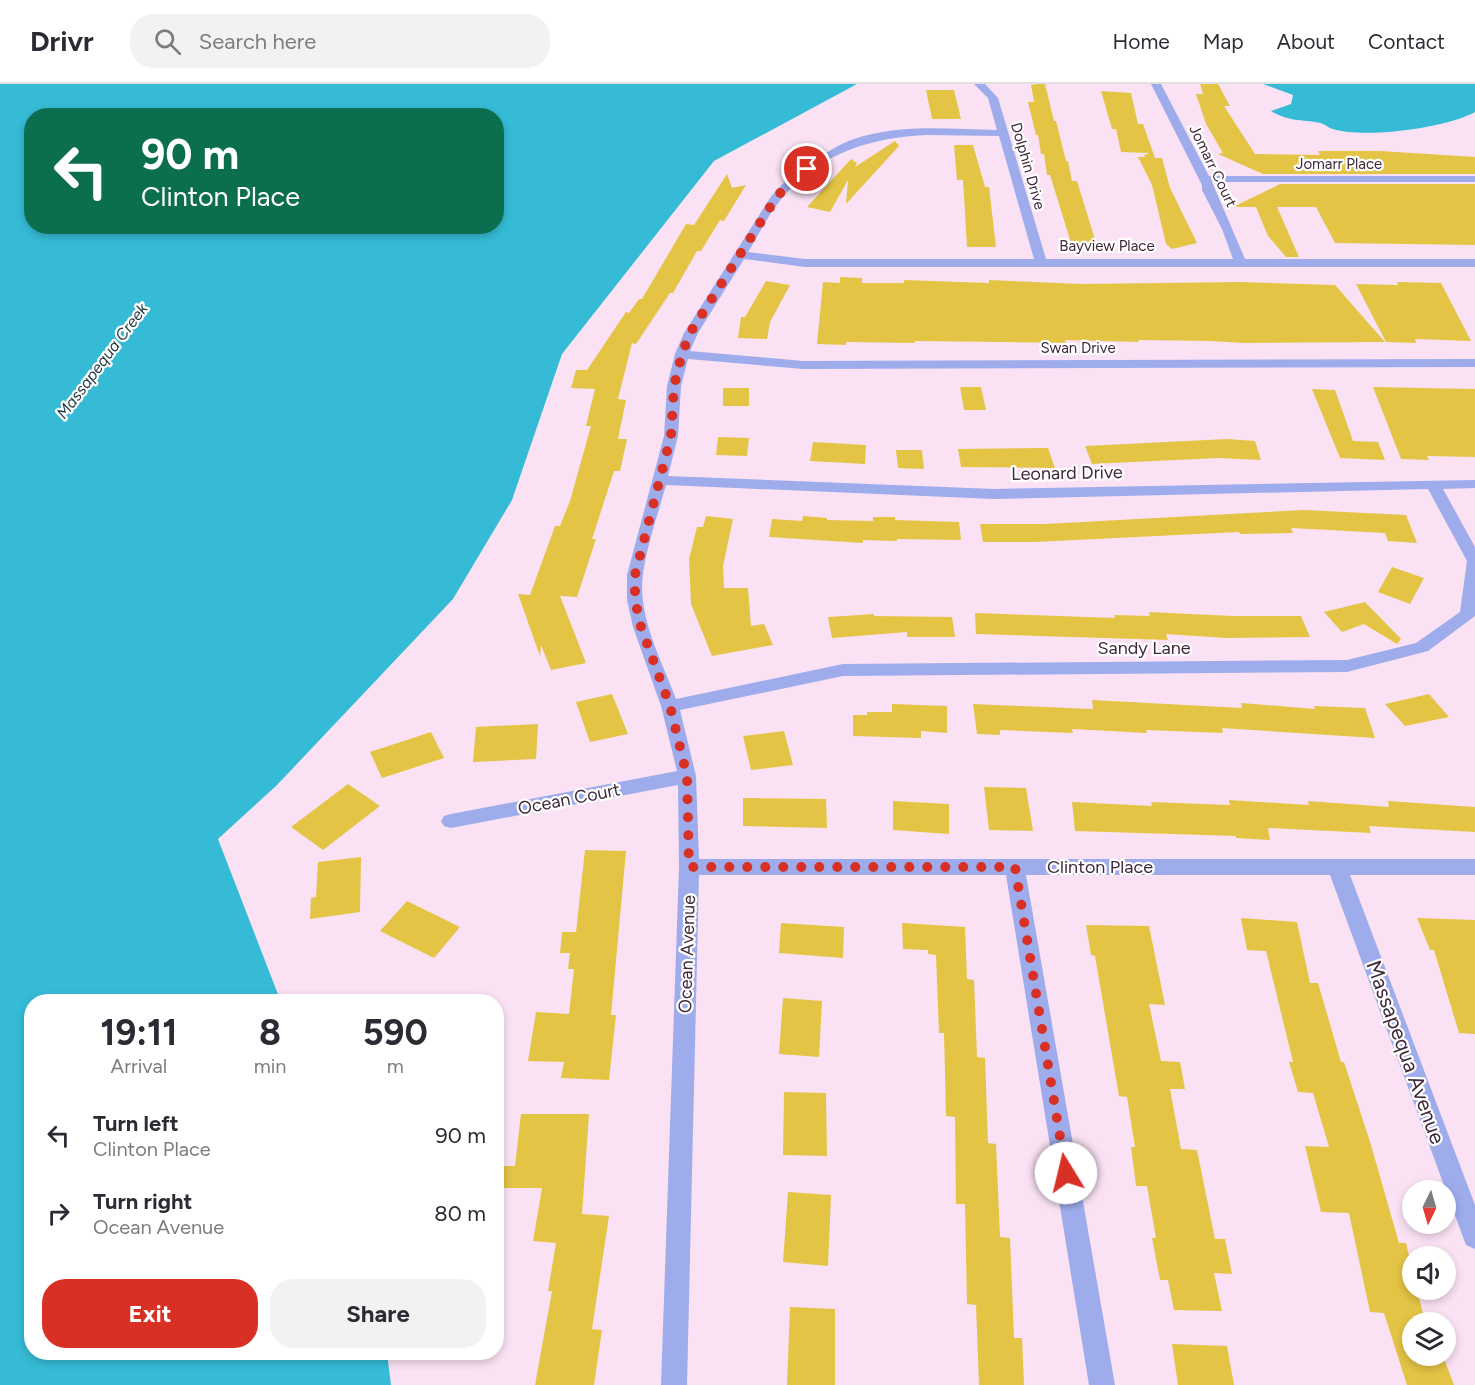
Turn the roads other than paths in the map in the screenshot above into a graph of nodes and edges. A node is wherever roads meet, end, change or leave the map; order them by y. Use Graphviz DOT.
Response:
graph roads {
  1 [pos="978,84"];
  2 [pos="1156,84"];
  3 [pos="1003,132"];
  4 [pos="1203,179"];
  5 [pos="1475,179"];
  6 [pos="740,255"];
  7 [pos="1041,262"];
  8 [pos="1240,263"];
  9 [pos="1475,263"];
  10 [pos="682,354"];
  11 [pos="1475,363"];
  12 [pos="660,480"];
  13 [pos="1433,484"];
  14 [pos="1475,484"];
  15 [pos="1471,615"];
  16 [pos="670,706"];
  17 [pos="687,776"];
  18 [pos="451,821"];
  19 [pos="689,867"];
  20 [pos="1015,867"];
  21 [pos="1337,867"];
  22 [pos="1475,867"];
  23 [pos="1475,1237"];
  24 [pos="674,1385"];
  25 [pos="1102,1385"];
  1 -- 3 [label="street, Dolphin Drive"];
  2 -- 4 [label="street, Jomarr Court"];
  3 -- 6 [label="street, Ocean Avenue"];
  3 -- 7 [label="street, Dolphin Drive"];
  4 -- 5 [label="street, Jomarr Place"];
  4 -- 8 [label="street, Jomarr Court"];
  6 -- 7 [label="street, Bayview Place"];
  6 -- 10 [label="street, Ocean Avenue"];
  7 -- 8 [label="street, Bayview Place"];
  8 -- 9 [label="street, Bayview Place"];
  10 -- 11 [label="street, Swan Drive"];
  10 -- 12 [label="street, Ocean Avenue"];
  12 -- 13 [label="street, Leonard Drive"];
  12 -- 16 [label="street, Ocean Avenue"];
  13 -- 14 [label="street, Leonard Drive"];
  13 -- 15 [label="street, Sandy Lane"];
  15 -- 16 [label="street, Sandy Lane"];
  16 -- 17 [label="street, Ocean Avenue"];
  17 -- 18 [label="street, Ocean Court"];
  17 -- 19 [label="street, Ocean Avenue"];
  19 -- 20 [label="street, Clinton Place"];
  19 -- 24 [label="street, Ocean Avenue"];
  20 -- 21 [label="street, Clinton Place"];
  20 -- 25 [label="street"];
  21 -- 22 [label="street, Clinton Place"];
  21 -- 23 [label="street, Massapequa Avenue"];
}
